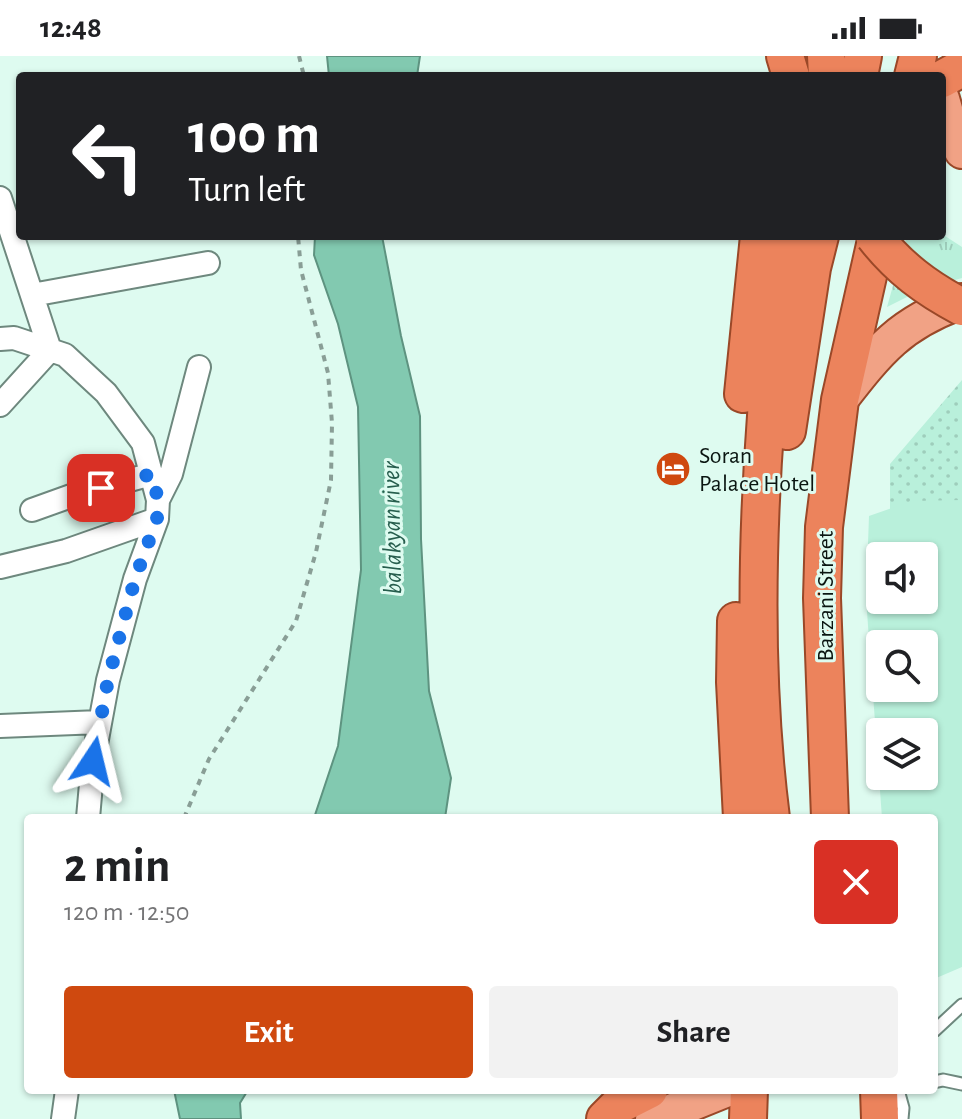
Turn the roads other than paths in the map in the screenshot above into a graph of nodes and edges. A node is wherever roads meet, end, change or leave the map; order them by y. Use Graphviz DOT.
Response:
graph roads {
  1 [pos="946,113"];
  2 [pos="962,151"];
  3 [pos="0,198"];
  4 [pos="758,240"];
  5 [pos="795,240"];
  6 [pos="819,240"];
  7 [pos="874,240"];
  8 [pos="878,240"];
  9 [pos="208,263"];
  10 [pos="32,295"];
  11 [pos="962,304"];
  12 [pos="0,339"];
  13 [pos="50,350"];
  14 [pos="199,367"];
  15 [pos="840,400"];
  16 [pos="0,405"];
  17 [pos="152,474"];
  18 [pos="32,510"];
  19 [pos="157,510"];
  20 [pos="0,567"];
  21 [pos="100,722"];
  22 [pos="0,726"];
  23 [pos="88,814"];
  24 [pos="742,814"];
  25 [pos="770,814"];
  26 [pos="787,814"];
  27 [pos="830,814"];
  28 [pos="962,1005"];
  29 [pos="938,1027"];
  30 [pos="938,1081"];
  31 [pos="962,1084"];
  32 [pos="66,1094"];
  33 [pos="641,1094"];
  34 [pos="715,1094"];
  35 [pos="749,1094"];
  36 [pos="879,1094"];
  37 [pos="899,1094"];
  38 [pos="63,1119"];
  39 [pos="605,1119"];
  40 [pos="653,1119"];
  41 [pos="748,1119"];
  42 [pos="880,1119"];
  43 [pos="902,1119"];
  1 -- 2 [label="main road"];
  3 -- 10 [label="street"];
  4 -- 24 [label="highway"];
  5 -- 25 [label="highway"];
  6 -- 26 [label="highway, Barzani Street"];
  7 -- 15 [label="highway, Barzani Street"];
  8 -- 11 [label="highway, bridge"];
  9 -- 10 [label="street"];
  10 -- 13 [label="street"];
  11 -- 15 [label="main road"];
  12 -- 13 [label="street"];
  13 -- 16 [label="street"];
  13 -- 17 [label="street"];
  14 -- 19 [label="street"];
  15 -- 27 [label="highway, Barzani Street"];
  17 -- 18 [label="street"];
  17 -- 19 [label="street"];
  19 -- 20 [label="street"];
  19 -- 21 [label="street"];
  21 -- 22 [label="street"];
  21 -- 23 [label="street"];
  28 -- 29 [label="lane"];
  30 -- 31 [label="lane"];
  32 -- 38 [label="street"];
  33 -- 39 [label="highway"];
  34 -- 40 [label="main road"];
  35 -- 41 [label="highway"];
  36 -- 42 [label="highway"];
  37 -- 43 [label="lane"];
}
